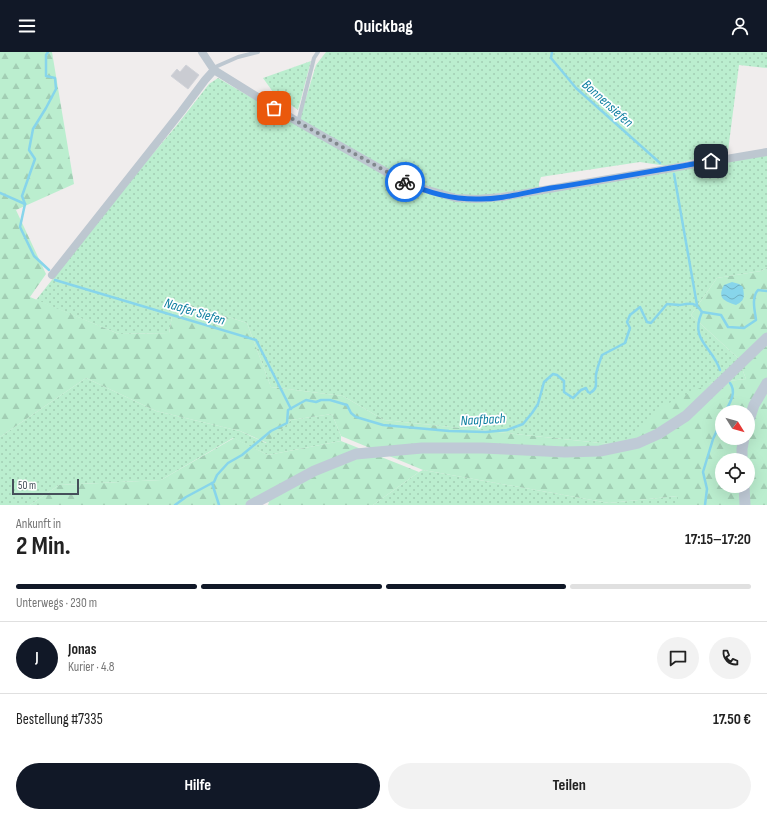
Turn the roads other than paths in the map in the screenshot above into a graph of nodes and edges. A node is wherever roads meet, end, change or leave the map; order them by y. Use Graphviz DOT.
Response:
graph roads {
  1 [pos="202,52"];
  2 [pos="258,52"];
  3 [pos="318,52"];
  4 [pos="214,69"];
  5 [pos="298,122"];
  6 [pos="767,152"];
  7 [pos="52,275"];
  8 [pos="767,338"];
  9 [pos="767,384"];
  10 [pos="754,405"];
  11 [pos="744,493"];
  12 [pos="251,505"];
  13 [pos="745,505"];
  1 -- 4 [label="street"];
  2 -- 4 [label="lane"];
  3 -- 5 [label="lane"];
  4 -- 5 [label="street"];
  4 -- 7 [label="street"];
  5 -- 6 [label="street"];
  8 -- 12 [label="main road"];
  9 -- 10 [label="main road"];
  11 -- 13 [label="main road"];
}
